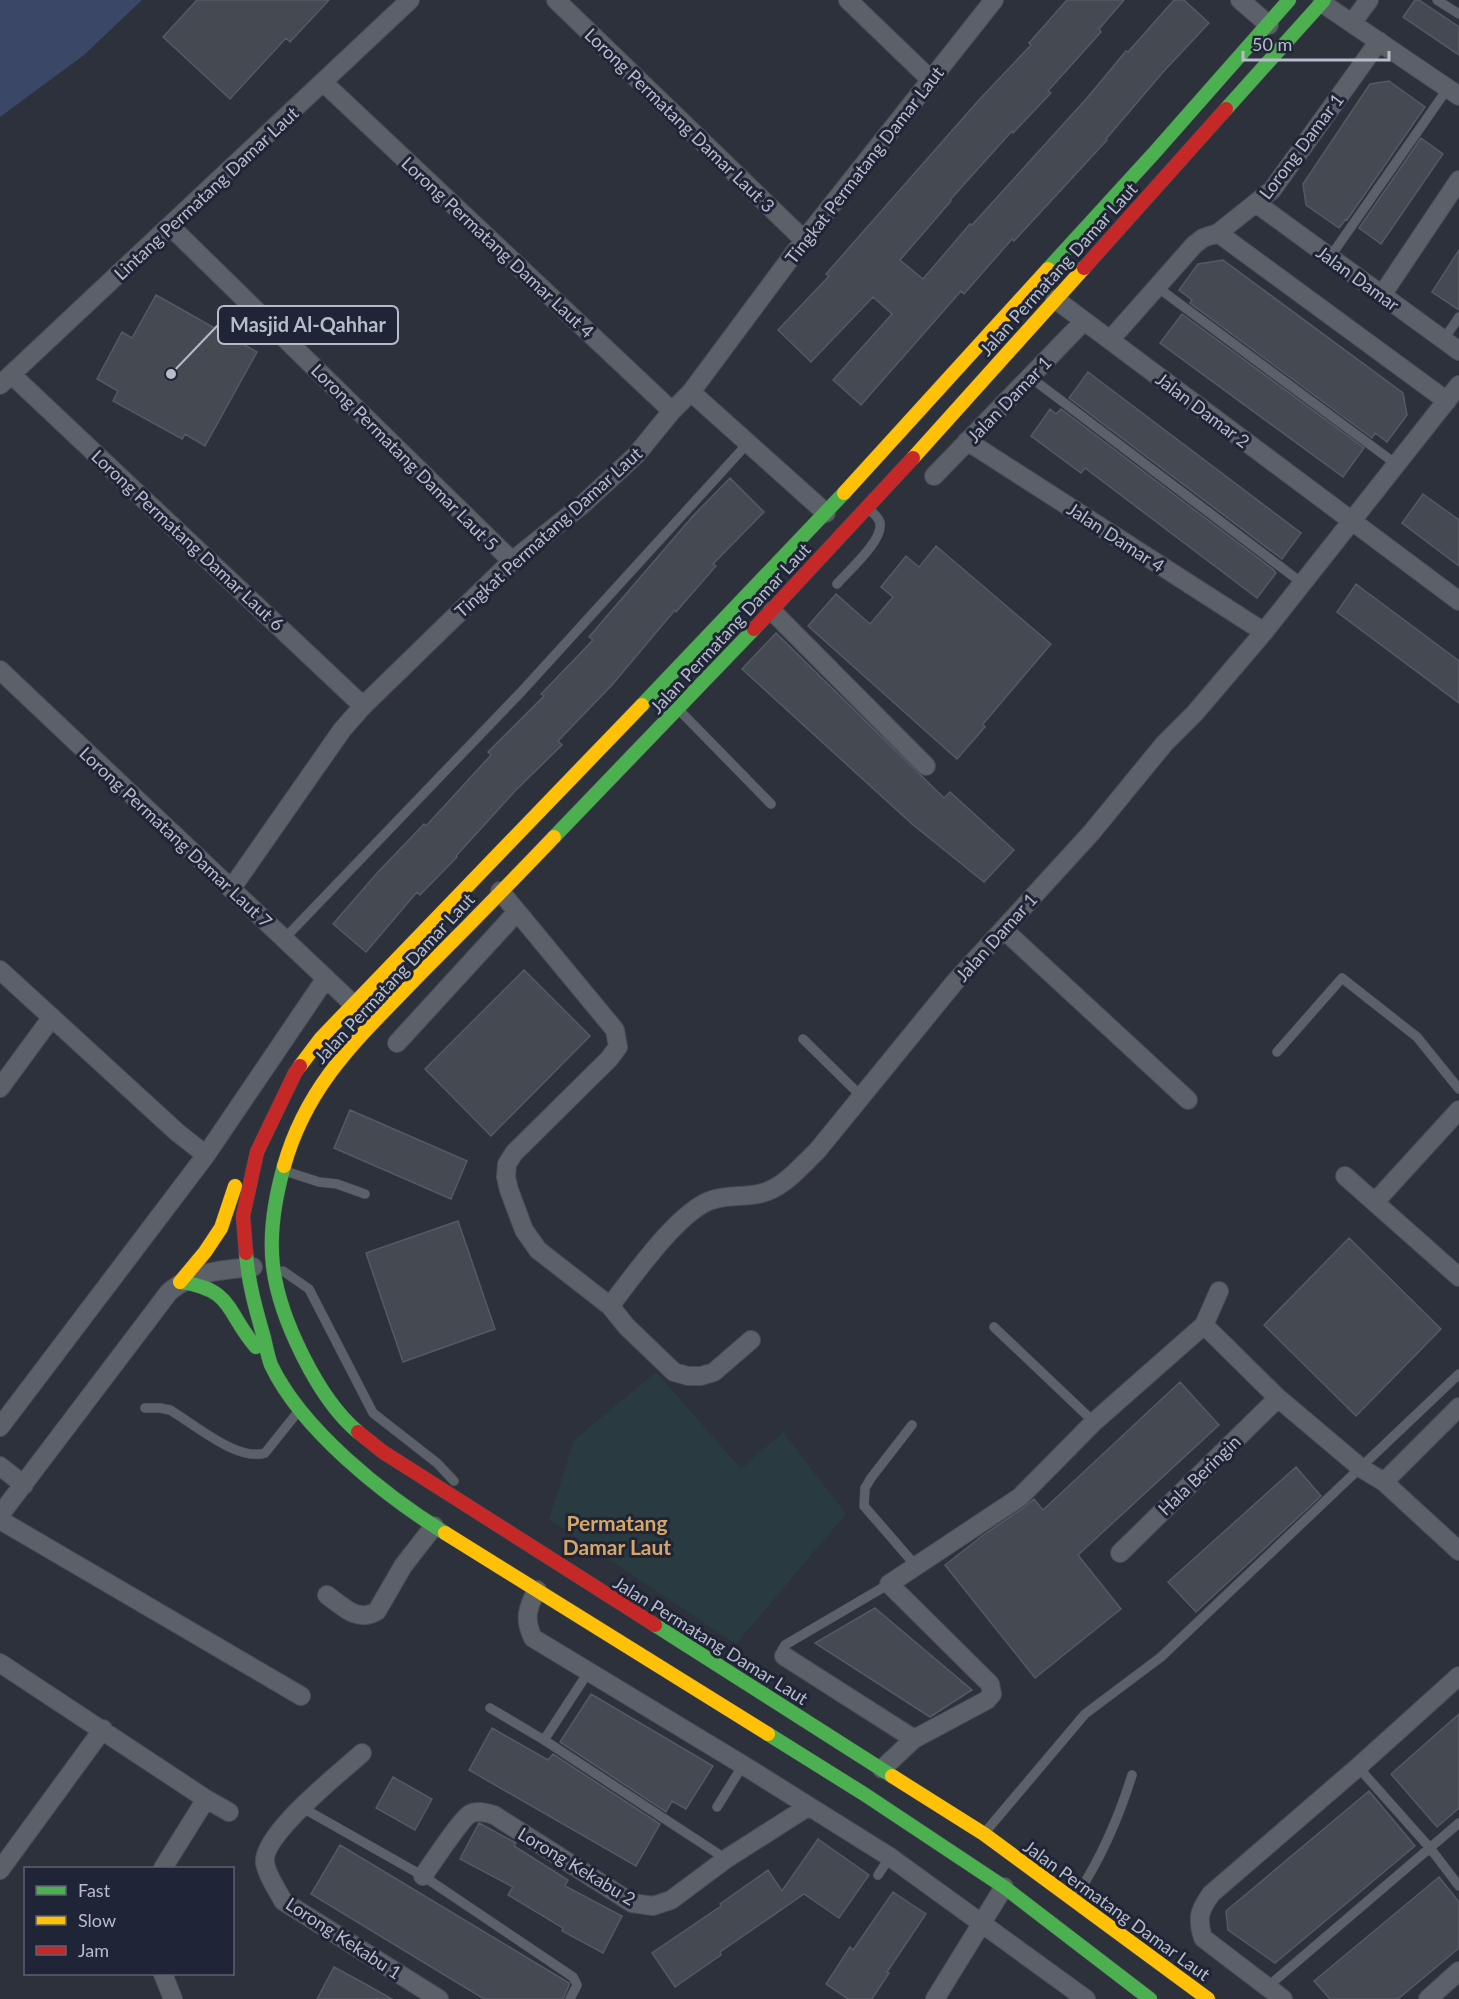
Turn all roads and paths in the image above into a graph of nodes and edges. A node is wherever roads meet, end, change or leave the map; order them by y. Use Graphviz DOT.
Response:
graph roads {
  1 [pos="410,0"];
  2 [pos="556,0"];
  3 [pos="848,0"];
  4 [pos="994,0"];
  5 [pos="1240,0"];
  6 [pos="1289,0"];
  7 [pos="1369,0"];
  8 [pos="1437,0"];
  9 [pos="1323,1"];
  10 [pos="1459,14"];
  11 [pos="1352,23"];
  12 [pos="1269,25"];
  13 [pos="1379,41"];
  14 [pos="931,80"];
  15 [pos="324,83"];
  16 [pos="1453,92"];
  17 [pos="1459,180"];
  18 [pos="1257,204"];
  19 [pos="170,226"];
  20 [pos="1218,233"];
  21 [pos="804,240"];
  22 [pos="1330,257"];
  23 [pos="1157,287"];
  24 [pos="1382,295"];
  25 [pos="1055,300"];
  26 [pos="1459,317"];
  27 [pos="1084,321"];
  28 [pos="1444,339"];
  29 [pos="1110,340"];
  30 [pos="1459,351"];
  31 [pos="1030,377"];
  32 [pos="6,380"];
  33 [pos="1459,385"];
  34 [pos="691,392"];
  35 [pos="1447,401"];
  36 [pos="672,411"];
  37 [pos="967,441"];
  38 [pos="748,443"];
  39 [pos="1396,464"];
  40 [pos="934,477"];
  41 [pos="869,507"];
  42 [pos="826,513"];
  43 [pos="1351,521"];
  44 [pos="512,561"];
  45 [pos="1302,583"];
  46 [pos="837,584"];
  47 [pos="1459,601"];
  48 [pos="772,611"];
  49 [pos="1264,632"];
  50 [pos="0,670"];
  51 [pos="363,706"];
  52 [pos="679,709"];
  53 [pos="926,766"];
  54 [pos="771,804"];
  55 [pos="231,889"];
  56 [pos="500,891"];
  57 [pos="517,912"];
  58 [pos="1003,929"];
  59 [pos="284,939"];
  60 [pos="0,970"];
  61 [pos="326,978"];
  62 [pos="353,1004"];
  63 [pos="52,1017"];
  64 [pos="803,1039"];
  65 [pos="397,1043"];
  66 [pos="1277,1052"];
  67 [pos="0,1088"];
  68 [pos="1459,1089"];
  69 [pos="861,1096"];
  70 [pos="1188,1100"];
  71 [pos="1459,1110"];
  72 [pos="257,1152"];
  73 [pos="206,1155"];
  74 [pos="283,1171"];
  75 [pos="1345,1176"];
  76 [pos="365,1194"];
  77 [pos="1375,1202"];
  78 [pos="273,1265"];
  79 [pos="247,1268"];
  80 [pos="1459,1276"];
  81 [pos="180,1282"];
  82 [pos="1219,1291"];
  83 [pos="610,1306"];
  84 [pos="1204,1325"];
  85 [pos="994,1328"];
  86 [pos="751,1341"];
  87 [pos="271,1364"];
  88 [pos="1459,1374"];
  89 [pos="1278,1398"];
  90 [pos="1459,1407"];
  91 [pos="145,1408"];
  92 [pos="300,1409"];
  93 [pos="1094,1422"];
  94 [pos="912,1425"];
  95 [pos="0,1427"];
  96 [pos="0,1466"];
  97 [pos="1361,1468"];
  98 [pos="1384,1482"];
  99 [pos="24,1485"];
  100 [pos="460,1487"];
  101 [pos="468,1495"];
  102 [pos="0,1515"];
  103 [pos="0,1520"];
  104 [pos="434,1526"];
  105 [pos="499,1527"];
  106 [pos="1459,1551"];
  107 [pos="1120,1553"];
  108 [pos="916,1566"];
  109 [pos="889,1584"];
  110 [pos="537,1590"];
  111 [pos="327,1595"];
  112 [pos="784,1656"];
  113 [pos="0,1663"];
  114 [pos="589,1671"];
  115 [pos="1459,1676"];
  116 [pos="301,1696"];
  117 [pos="490,1708"];
  118 [pos="103,1729"];
  119 [pos="914,1739"];
  120 [pos="544,1740"];
  121 [pos="362,1753"];
  122 [pos="743,1765"];
  123 [pos="1358,1767"];
  124 [pos="882,1769"];
  125 [pos="1132,1775"];
  126 [pos="206,1799"];
  127 [pos="809,1806"];
  128 [pos="301,1807"];
  129 [pos="717,1807"];
  130 [pos="229,1812"];
  131 [pos="1459,1822"];
  132 [pos="984,1834"];
  133 [pos="1430,1848"];
  134 [pos="890,1857"];
  135 [pos="726,1859"];
  136 [pos="164,1867"];
  137 [pos="0,1870"];
  138 [pos="878,1875"];
  139 [pos="423,1876"];
  140 [pos="1459,1886"];
  141 [pos="1004,1887"];
  142 [pos="1075,1900"];
  143 [pos="980,1922"];
  144 [pos="1459,1971"];
  145 [pos="163,1975"];
  146 [pos="1266,1988"];
  147 [pos="173,1999"];
  148 [pos="439,1999"];
  149 [pos="570,1999"];
  150 [pos="934,1999"];
  151 [pos="1086,1999"];
  152 [pos="1150,1999"];
  153 [pos="1208,1999"];
  154 [pos="1283,1999"];
  155 [pos="1428,1999"];
  1 -- 15 [label="street, Lintang Permatang Damar Laut"];
  2 -- 21 [label="street, Lorong Permatang Damar Laut 3"];
  3 -- 14 [label="street"];
  4 -- 14 [label="street, Tingkat Permatang Damar Laut"];
  5 -- 12 [label="street"];
  6 -- 12 [label="highway, Jalan Permatang Damar Laut"];
  7 -- 11 [label="street"];
  8 -- 10 [label="lane"];
  9 -- 11 [label="street"];
  9 -- 25 [label="highway, Jalan Permatang Damar Laut"];
  11 -- 13 [label="street"];
  12 -- 42 [label="highway, Jalan Permatang Damar Laut"];
  13 -- 16 [label="street"];
  13 -- 18 [label="street, Lorong Damar 1"];
  14 -- 21 [label="street, Tingkat Permatang Damar Laut"];
  15 -- 19 [label="street, Lintang Permatang Damar Laut"];
  15 -- 36 [label="street, Lorong Permatang Damar Laut 4"];
  16 -- 22 [label="lane"];
  17 -- 24 [label="street"];
  18 -- 20 [label="street, Lorong Damar 1"];
  18 -- 22 [label="street, Jalan Damar"];
  19 -- 32 [label="street, Lintang Permatang Damar Laut"];
  19 -- 44 [label="street, Lorong Permatang Damar Laut 5"];
  20 -- 23 [label="street, Lorong Damar 1"];
  20 -- 35 [label="street"];
  21 -- 34 [label="street, Tingkat Permatang Damar Laut"];
  22 -- 24 [label="street, Jalan Damar"];
  23 -- 29 [label="street, Lorong Damar 1"];
  23 -- 39 [label="lane"];
  24 -- 28 [label="street, Jalan Damar"];
  25 -- 27 [label="street, Jalan Damar 2"];
  25 -- 41 [label="highway, Jalan Permatang Damar Laut"];
  26 -- 28 [label="lane"];
  27 -- 29 [label="street, Jalan Damar 2"];
  27 -- 31 [label="street, Jalan Damar 1"];
  28 -- 30 [label="street, Jalan Damar"];
  29 -- 43 [label="street, Jalan Damar 2"];
  31 -- 37 [label="street, Jalan Damar 1"];
  31 -- 45 [label="lane"];
  32 -- 51 [label="street, Lorong Permatang Damar Laut 6"];
  33 -- 35 [label="street, Jalan Damar 1"];
  34 -- 36 [label="street, Tingkat Permatang Damar Laut"];
  34 -- 38 [label="street"];
  35 -- 39 [label="street, Jalan Damar 1"];
  36 -- 44 [label="street, Tingkat Permatang Damar Laut"];
  37 -- 40 [label="street, Jalan Damar 1"];
  37 -- 49 [label="street, Jalan Damar 4"];
  38 -- 42 [label="street"];
  38 -- 59 [label="lane"];
  39 -- 43 [label="street, Jalan Damar 1"];
  41 -- 46 [label="lane"];
  41 -- 48 [label="highway, Jalan Permatang Damar Laut"];
  42 -- 62 [label="highway, Jalan Permatang Damar Laut"];
  43 -- 45 [label="street, Jalan Damar 1"];
  43 -- 47 [label="street"];
  44 -- 51 [label="street, Tingkat Permatang Damar Laut"];
  45 -- 49 [label="street, Jalan Damar 1"];
  48 -- 52 [label="highway, Jalan Permatang Damar Laut"];
  48 -- 53 [label="street"];
  49 -- 58 [label="street, Jalan Damar 1"];
  50 -- 55 [label="street, Lorong Permatang Damar Laut 7"];
  51 -- 55 [label="street, Tingkat Permatang Damar Laut"];
  52 -- 54 [label="lane"];
  52 -- 56 [label="highway, Jalan Permatang Damar Laut"];
  55 -- 59 [label="street, Lorong Permatang Damar Laut 7"];
  56 -- 57 [label="street"];
  56 -- 74 [label="highway, Jalan Permatang Damar Laut"];
  57 -- 65 [label="street"];
  57 -- 83 [label="street"];
  58 -- 69 [label="street, Jalan Damar 1"];
  58 -- 70 [label="street"];
  59 -- 61 [label="street, Lorong Permatang Damar Laut 7"];
  60 -- 63 [label="street"];
  61 -- 62 [label="street, Lorong Permatang Damar Laut 7"];
  61 -- 73 [label="street"];
  62 -- 72 [label="highway, Jalan Permatang Damar Laut"];
  63 -- 67 [label="street"];
  63 -- 73 [label="street"];
  64 -- 69 [label="lane"];
  66 -- 68 [label="lane"];
  69 -- 83 [label="street, Jalan Damar 1"];
  71 -- 77 [label="street"];
  72 -- 79 [label="highway, Jalan Permatang Damar Laut"];
  72 -- 81 [label="highway"];
  73 -- 95 [label="street"];
  74 -- 76 [label="lane"];
  74 -- 78 [label="highway, Jalan Permatang Damar Laut"];
  75 -- 77 [label="street"];
  77 -- 80 [label="street"];
  78 -- 79 [label="street"];
  78 -- 100 [label="lane"];
  78 -- 105 [label="highway, Jalan Permatang Damar Laut"];
  79 -- 81 [label="street"];
  79 -- 87 [label="highway, Jalan Permatang Damar Laut"];
  81 -- 87 [label="highway"];
  81 -- 99 [label="street"];
  82 -- 84 [label="street"];
  83 -- 86 [label="street"];
  84 -- 89 [label="street"];
  84 -- 93 [label="street"];
  85 -- 93 [label="lane"];
  87 -- 92 [label="highway, Jalan Permatang Damar Laut"];
  88 -- 97 [label="lane"];
  89 -- 97 [label="street"];
  89 -- 107 [label="street, Hala Beringin"];
  90 -- 98 [label="street"];
  91 -- 92 [label="lane"];
  92 -- 104 [label="highway, Jalan Permatang Damar Laut"];
  93 -- 108 [label="street"];
  94 -- 108 [label="lane"];
  96 -- 99 [label="street"];
  97 -- 98 [label="street"];
  97 -- 132 [label="lane"];
  98 -- 106 [label="street"];
  99 -- 102 [label="street"];
  101 -- 105 [label="lane"];
  103 -- 116 [label="street"];
  104 -- 110 [label="highway, Jalan Permatang Damar Laut"];
  104 -- 111 [label="street"];
  105 -- 124 [label="highway, Jalan Permatang Damar Laut"];
  108 -- 109 [label="street"];
  109 -- 112 [label="lane"];
  109 -- 119 [label="street"];
  110 -- 114 [label="street"];
  110 -- 141 [label="highway, Jalan Permatang Damar Laut"];
  112 -- 119 [label="street"];
  113 -- 118 [label="street"];
  114 -- 120 [label="lane"];
  114 -- 122 [label="street"];
  115 -- 123 [label="street"];
  117 -- 120 [label="lane"];
  118 -- 126 [label="street"];
  118 -- 137 [label="street"];
  119 -- 124 [label="street"];
  120 -- 135 [label="lane"];
  121 -- 128 [label="street"];
  122 -- 127 [label="street"];
  122 -- 129 [label="lane"];
  123 -- 133 [label="lane"];
  123 -- 146 [label="street"];
  124 -- 132 [label="highway, Jalan Permatang Damar Laut"];
  125 -- 142 [label="lane"];
  126 -- 130 [label="street"];
  126 -- 136 [label="street"];
  127 -- 134 [label="street"];
  127 -- 135 [label="street, Lorong Kekabu 2"];
  128 -- 139 [label="lane"];
  128 -- 148 [label="street, Lorong Kekabu 1"];
  131 -- 133 [label="lane"];
  132 -- 142 [label="highway, Jalan Permatang Damar Laut"];
  133 -- 140 [label="lane"];
  133 -- 146 [label="lane"];
  134 -- 138 [label="lane"];
  134 -- 143 [label="street"];
  135 -- 139 [label="street, Lorong Kekabu 2"];
  139 -- 149 [label="lane"];
  141 -- 143 [label="street"];
  141 -- 152 [label="highway, Jalan Permatang Damar Laut"];
  142 -- 153 [label="highway, Jalan Permatang Damar Laut"];
  143 -- 150 [label="street"];
  143 -- 151 [label="street"];
  144 -- 155 [label="street"];
  145 -- 147 [label="street"];
  146 -- 154 [label="street"];
}
